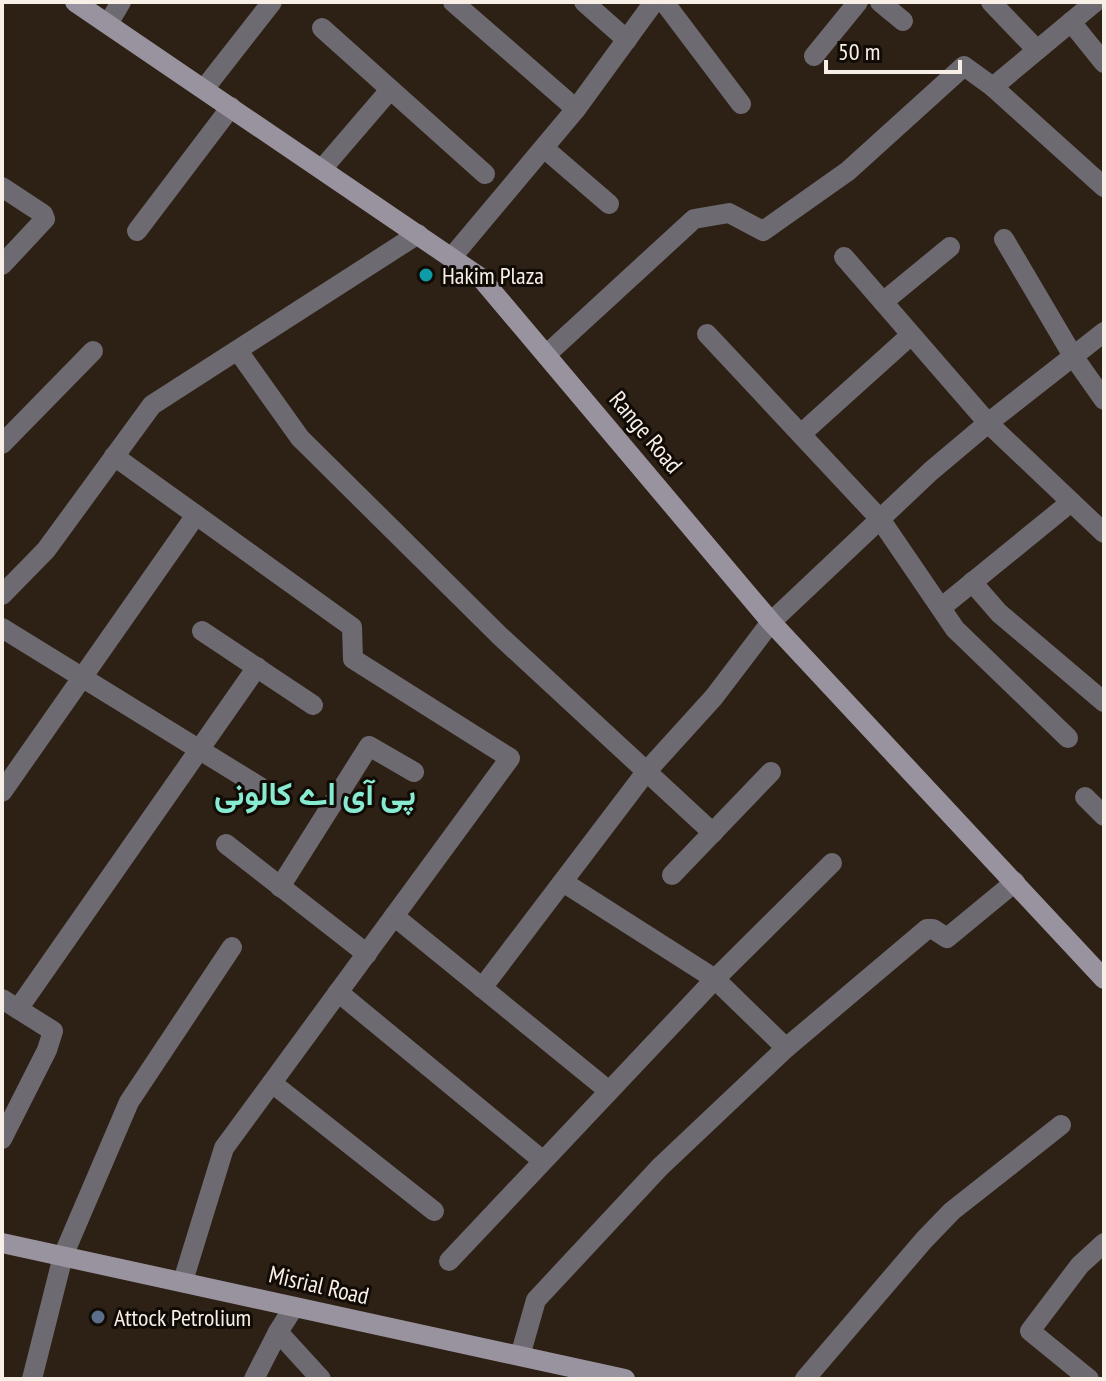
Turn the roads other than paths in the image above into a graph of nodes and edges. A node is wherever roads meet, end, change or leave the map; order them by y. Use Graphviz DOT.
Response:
graph roads {
  1 [pos="75,2"];
  2 [pos="121,2"];
  3 [pos="272,2"];
  4 [pos="453,2"];
  5 [pos="584,2"];
  6 [pos="654,2"];
  7 [pos="664,2"];
  8 [pos="858,2"];
  9 [pos="880,2"];
  10 [pos="991,2"];
  11 [pos="1095,2"];
  12 [pos="903,21"];
  13 [pos="1071,22"];
  14 [pos="108,24"];
  15 [pos="322,28"];
  16 [pos="627,40"];
  17 [pos="1037,50"];
  18 [pos="814,56"];
  19 [pos="1104,63"];
  20 [pos="993,87"];
  21 [pos="204,89"];
  22 [pos="389,91"];
  23 [pos="741,104"];
  24 [pos="231,107"];
  25 [pos="576,109"];
  26 [pos="544,148"];
  27 [pos="322,169"];
  28 [pos="485,174"];
  29 [pos="2,187"];
  30 [pos="1104,187"];
  31 [pos="609,204"];
  32 [pos="137,231"];
  33 [pos="418,234"];
  34 [pos="1004,239"];
  35 [pos="950,247"];
  36 [pos="452,257"];
  37 [pos="844,257"];
  38 [pos="2,265"];
  39 [pos="883,302"];
  40 [pos="1104,332"];
  41 [pos="707,334"];
  42 [pos="911,335"];
  43 [pos="93,351"];
  44 [pos="238,351"];
  45 [pos="547,354"];
  46 [pos="1073,356"];
  47 [pos="1104,400"];
  48 [pos="988,423"];
  49 [pos="801,434"];
  50 [pos="2,444"];
  51 [pos="114,456"];
  52 [pos="1071,502"];
  53 [pos="196,515"];
  54 [pos="880,519"];
  55 [pos="1104,533"];
  56 [pos="972,582"];
  57 [pos="2,595"];
  58 [pos="942,607"];
  59 [pos="771,622"];
  60 [pos="2,628"];
  61 [pos="202,631"];
  62 [pos="257,667"];
  63 [pos="83,679"];
  64 [pos="1104,702"];
  65 [pos="313,705"];
  66 [pos="1068,738"];
  67 [pos="199,750"];
  68 [pos="414,772"];
  69 [pos="646,772"];
  70 [pos="771,772"];
  71 [pos="260,787"];
  72 [pos="2,792"];
  73 [pos="1085,797"];
  74 [pos="1104,816"];
  75 [pos="713,833"];
  76 [pos="226,844"];
  77 [pos="832,863"];
  78 [pos="672,875"];
  79 [pos="563,882"];
  80 [pos="1015,882"];
  81 [pos="280,887"];
  82 [pos="394,916"];
  83 [pos="232,947"];
  84 [pos="367,954"];
  85 [pos="715,979"];
  86 [pos="1104,979"];
  87 [pos="482,988"];
  88 [pos="338,992"];
  89 [pos="10,1004"];
  90 [pos="786,1048"];
  91 [pos="272,1083"];
  92 [pos="609,1091"];
  93 [pos="1061,1125"];
  94 [pos="2,1139"];
  95 [pos="542,1160"];
  96 [pos="434,1211"];
  97 [pos="2,1243"];
  98 [pos="1104,1243"];
  99 [pos="63,1256"];
  100 [pos="449,1261"];
  101 [pos="183,1281"];
  102 [pos="294,1307"];
  103 [pos="278,1332"];
  104 [pos="520,1356"];
  105 [pos="32,1379"];
  106 [pos="254,1379"];
  107 [pos="321,1379"];
  108 [pos="625,1379"];
  109 [pos="805,1379"];
  110 [pos="1089,1379"];
  1 -- 14 [label="main road, Range Road"];
  2 -- 14 [label="street"];
  3 -- 21 [label="street"];
  4 -- 25 [label="street"];
  5 -- 16 [label="street"];
  6 -- 16 [label="street"];
  7 -- 23 [label="street"];
  8 -- 18 [label="street"];
  9 -- 12 [label="street"];
  10 -- 17 [label="street"];
  11 -- 13 [label="street"];
  13 -- 17 [label="street"];
  13 -- 19 [label="street"];
  14 -- 21 [label="main road, Range Road"];
  15 -- 22 [label="street"];
  16 -- 25 [label="street"];
  17 -- 20 [label="street"];
  20 -- 30 [label="street"];
  20 -- 45 [label="street"];
  21 -- 24 [label="main road, Range Road"];
  22 -- 27 [label="street"];
  22 -- 28 [label="street"];
  24 -- 27 [label="main road, Range Road"];
  24 -- 32 [label="street"];
  25 -- 26 [label="street"];
  26 -- 31 [label="street"];
  26 -- 36 [label="street"];
  27 -- 33 [label="main road, Range Road"];
  29 -- 38 [label="street"];
  33 -- 36 [label="main road, Range Road"];
  33 -- 44 [label="street"];
  34 -- 46 [label="street"];
  35 -- 39 [label="street"];
  36 -- 45 [label="main road, Range Road"];
  37 -- 39 [label="street"];
  39 -- 42 [label="street"];
  40 -- 46 [label="street"];
  41 -- 49 [label="street"];
  42 -- 48 [label="street"];
  42 -- 49 [label="street"];
  43 -- 50 [label="street"];
  44 -- 51 [label="street"];
  44 -- 69 [label="street"];
  45 -- 59 [label="main road, Range Road"];
  46 -- 47 [label="street"];
  46 -- 48 [label="street"];
  48 -- 52 [label="street"];
  48 -- 54 [label="street"];
  49 -- 54 [label="street"];
  51 -- 53 [label="street"];
  51 -- 57 [label="street"];
  52 -- 55 [label="street"];
  52 -- 56 [label="street"];
  53 -- 63 [label="street"];
  53 -- 82 [label="street"];
  54 -- 58 [label="street"];
  54 -- 59 [label="street"];
  56 -- 58 [label="street"];
  56 -- 64 [label="street"];
  58 -- 66 [label="street"];
  59 -- 69 [label="street"];
  59 -- 80 [label="main road, Range Road"];
  60 -- 63 [label="street"];
  61 -- 62 [label="street"];
  62 -- 65 [label="street"];
  62 -- 67 [label="street"];
  63 -- 67 [label="street"];
  63 -- 72 [label="street"];
  67 -- 71 [label="street"];
  67 -- 89 [label="street"];
  68 -- 81 [label="street"];
  69 -- 75 [label="street"];
  69 -- 79 [label="street"];
  70 -- 75 [label="street"];
  73 -- 74 [label="street"];
  75 -- 78 [label="street"];
  76 -- 81 [label="street"];
  77 -- 85 [label="street"];
  79 -- 85 [label="street"];
  79 -- 87 [label="street"];
  80 -- 86 [label="main road, Range Road"];
  80 -- 90 [label="street"];
  81 -- 84 [label="street"];
  82 -- 84 [label="street"];
  82 -- 87 [label="street"];
  83 -- 99 [label="street"];
  84 -- 88 [label="street"];
  85 -- 90 [label="street"];
  85 -- 92 [label="street"];
  87 -- 92 [label="street"];
  88 -- 91 [label="street"];
  88 -- 95 [label="street"];
  89 -- 94 [label="street"];
  90 -- 104 [label="street"];
  91 -- 96 [label="street"];
  91 -- 101 [label="street"];
  92 -- 95 [label="street"];
  93 -- 109 [label="street"];
  95 -- 100 [label="street"];
  97 -- 99 [label="main road, Misrial Road"];
  98 -- 110 [label="street"];
  99 -- 101 [label="main road, Misrial Road"];
  99 -- 105 [label="street"];
  101 -- 102 [label="main road, Misrial Road"];
  102 -- 103 [label="street"];
  102 -- 104 [label="main road, Misrial Road"];
  103 -- 106 [label="street"];
  103 -- 107 [label="street"];
  104 -- 108 [label="main road, Misrial Road"];
}
